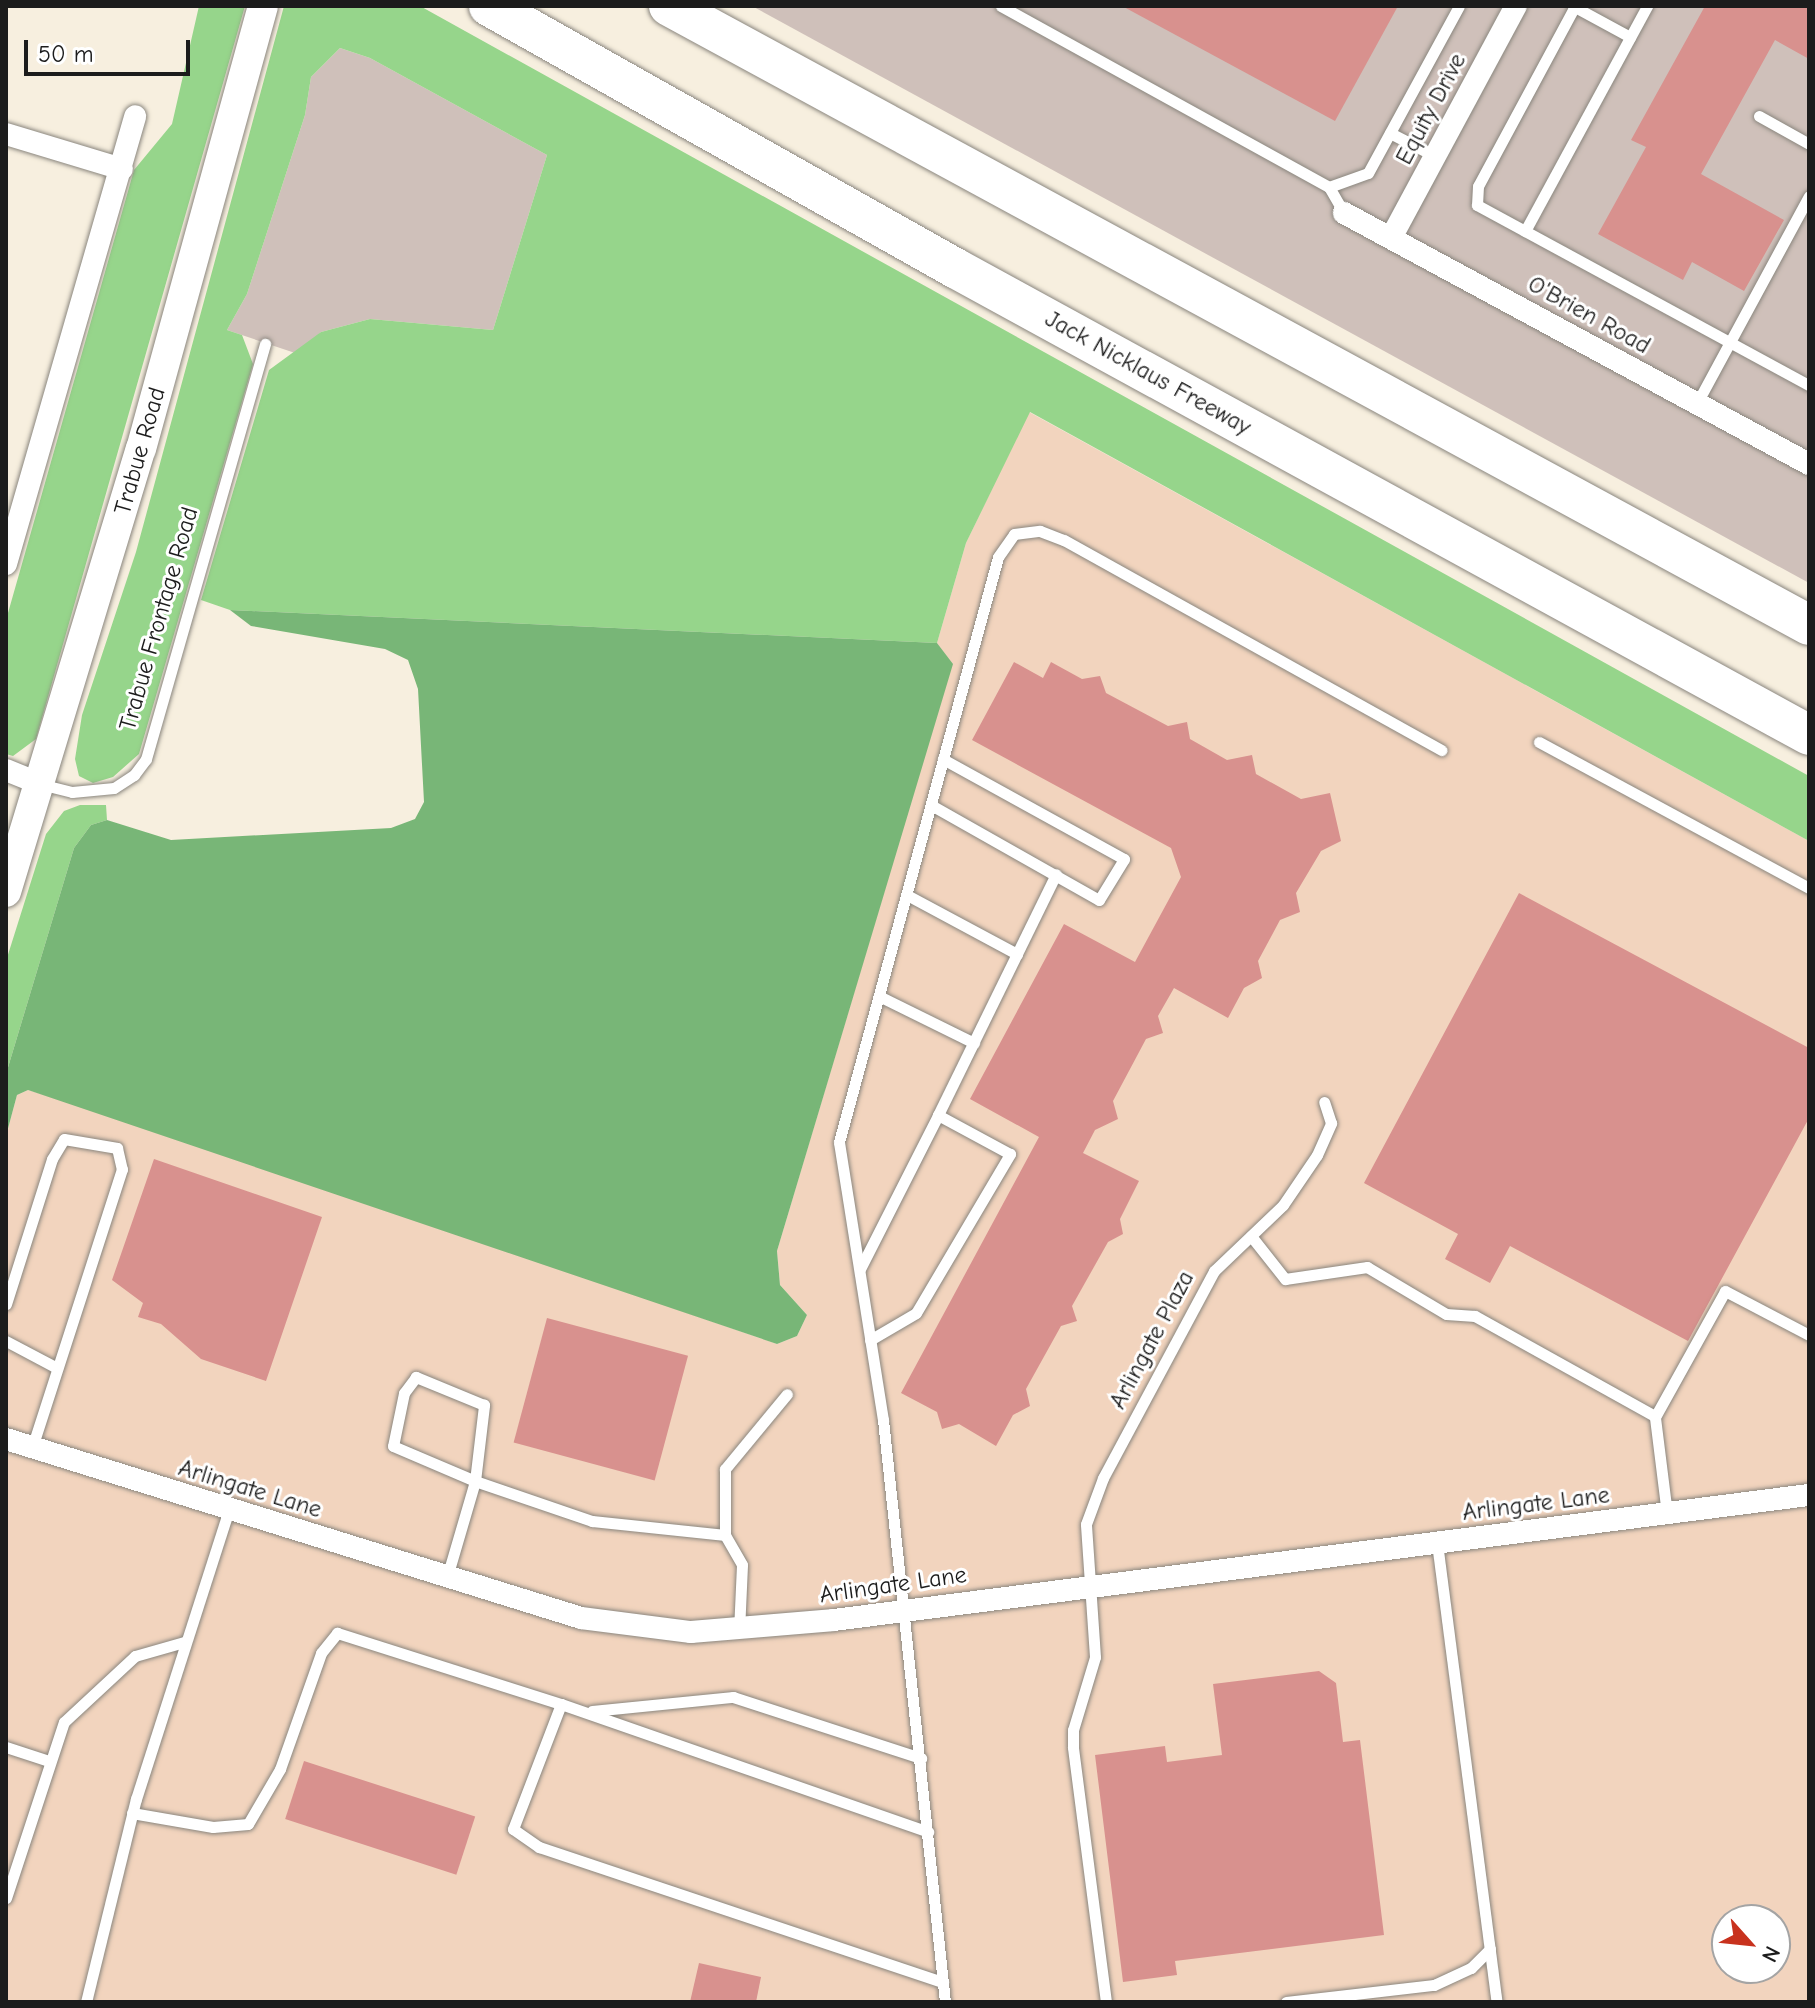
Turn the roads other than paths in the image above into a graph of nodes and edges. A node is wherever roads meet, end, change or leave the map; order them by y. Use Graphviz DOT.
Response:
graph roads {
  1 [pos="263,6"];
  2 [pos="489,6"];
  3 [pos="669,6"];
  4 [pos="1001,6"];
  5 [pos="1459,6"];
  6 [pos="1516,6"];
  7 [pos="1574,6"];
  8 [pos="1647,6"];
  9 [pos="1630,37"];
  10 [pos="135,116"];
  11 [pos="1759,116"];
  12 [pos="1390,133"];
  13 [pos="6,134"];
  14 [pos="1809,144"];
  15 [pos="1435,156"];
  16 [pos="122,169"];
  17 [pos="1329,187"];
  18 [pos="1809,196"];
  19 [pos="1344,213"];
  20 [pos="1525,231"];
  21 [pos="1392,236"];
  22 [pos="1730,342"];
  23 [pos="265,344"];
  24 [pos="1809,385"];
  25 [pos="1697,403"];
  26 [pos="1809,464"];
  27 [pos="10,536"];
  28 [pos="6,564"];
  29 [pos="1809,625"];
  30 [pos="1809,735"];
  31 [pos="1539,742"];
  32 [pos="1441,750"];
  33 [pos="943,759"];
  34 [pos="6,770"];
  35 [pos="40,784"];
  36 [pos="931,805"];
  37 [pos="1056,874"];
  38 [pos="1809,888"];
  39 [pos="6,892"];
  40 [pos="907,895"];
  41 [pos="1017,954"];
  42 [pos="879,996"];
  43 [pos="974,1043"];
  44 [pos="1324,1102"];
  45 [pos="938,1115"];
  46 [pos="1251,1236"];
  47 [pos="860,1270"];
  48 [pos="6,1304"];
  49 [pos="1809,1335"];
  50 [pos="870,1340"];
  51 [pos="6,1341"];
  52 [pos="57,1368"];
  53 [pos="787,1394"];
  54 [pos="1655,1416"];
  55 [pos="6,1439"];
  56 [pos="32,1447"];
  57 [pos="475,1481"];
  58 [pos="1809,1495"];
  59 [pos="229,1509"];
  60 [pos="1667,1514"];
  61 [pos="725,1535"];
  62 [pos="1437,1543"];
  63 [pos="447,1578"];
  64 [pos="1087,1587"];
  65 [pos="903,1611"];
  66 [pos="739,1630"];
  67 [pos="184,1642"];
  68 [pos="561,1704"];
  69 [pos="587,1712"];
  70 [pos="6,1747"];
  71 [pos="921,1758"];
  72 [pos="49,1761"];
  73 [pos="132,1813"];
  74 [pos="928,1832"];
  75 [pos="6,1898"];
  76 [pos="1490,1949"];
  77 [pos="943,1982"];
  78 [pos="86,2002"];
  79 [pos="945,2002"];
  80 [pos="1106,2002"];
  81 [pos="1286,2002"];
  82 [pos="1497,2002"];
  1 -- 35 [label="main road, Trabue Road"];
  2 -- 30 [label="highway, Jack Nicklaus Freeway"];
  3 -- 29 [label="highway"];
  4 -- 17 [label="lane"];
  5 -- 12 [label="lane"];
  6 -- 15 [label="street, Equity Drive"];
  7 -- 9 [label="lane"];
  7 -- 20 [label="lane"];
  8 -- 9 [label="lane"];
  9 -- 20 [label="lane"];
  10 -- 16 [label="street"];
  11 -- 14 [label="lane"];
  12 -- 15 [label="lane"];
  12 -- 17 [label="lane"];
  13 -- 16 [label="street"];
  15 -- 21 [label="street, Equity Drive"];
  16 -- 27 [label="street"];
  17 -- 19 [label="lane"];
  18 -- 22 [label="lane"];
  19 -- 21 [label="street, O'Brien Road"];
  20 -- 22 [label="lane"];
  21 -- 25 [label="street, O'Brien Road"];
  22 -- 24 [label="lane"];
  22 -- 25 [label="lane"];
  23 -- 35 [label="lane, Trabue Frontage Road"];
  25 -- 26 [label="street, O'Brien Road"];
  27 -- 28 [label="street"];
  31 -- 38 [label="lane"];
  32 -- 33 [label="lane"];
  33 -- 36 [label="lane"];
  33 -- 37 [label="lane"];
  34 -- 35 [label="street, Trabue Frontage Road"];
  35 -- 39 [label="main road, Trabue Road"];
  36 -- 37 [label="lane"];
  36 -- 40 [label="lane"];
  37 -- 41 [label="lane"];
  40 -- 41 [label="lane"];
  40 -- 42 [label="lane"];
  41 -- 43 [label="lane"];
  42 -- 43 [label="lane"];
  42 -- 47 [label="lane"];
  43 -- 45 [label="lane"];
  44 -- 46 [label="lane, Arlingate Plaza"];
  45 -- 47 [label="lane"];
  45 -- 50 [label="lane"];
  46 -- 54 [label="lane"];
  46 -- 64 [label="lane, Arlingate Plaza"];
  47 -- 50 [label="lane"];
  48 -- 52 [label="lane"];
  49 -- 54 [label="lane"];
  50 -- 65 [label="lane"];
  51 -- 52 [label="lane"];
  52 -- 56 [label="lane"];
  53 -- 61 [label="lane"];
  54 -- 60 [label="lane"];
  55 -- 56 [label="street, Arlingate Lane"];
  56 -- 59 [label="street, Arlingate Lane"];
  57 -- 57 [label="lane"];
  57 -- 61 [label="lane"];
  57 -- 63 [label="lane"];
  58 -- 60 [label="street, Arlingate Lane"];
  59 -- 63 [label="street, Arlingate Lane"];
  59 -- 67 [label="lane"];
  60 -- 62 [label="street, Arlingate Lane"];
  61 -- 66 [label="lane"];
  62 -- 64 [label="street, Arlingate Lane"];
  62 -- 76 [label="lane"];
  63 -- 66 [label="street, Arlingate Lane"];
  64 -- 65 [label="street, Arlingate Lane"];
  64 -- 80 [label="lane, Arlingate Plaza"];
  65 -- 66 [label="street, Arlingate Lane"];
  65 -- 71 [label="lane"];
  67 -- 72 [label="lane"];
  67 -- 73 [label="lane"];
  68 -- 69 [label="lane"];
  68 -- 73 [label="lane"];
  68 -- 77 [label="lane"];
  69 -- 71 [label="lane"];
  69 -- 74 [label="lane"];
  70 -- 72 [label="lane"];
  71 -- 74 [label="lane"];
  72 -- 75 [label="lane"];
  73 -- 78 [label="lane"];
  74 -- 77 [label="lane"];
  76 -- 81 [label="lane"];
  76 -- 82 [label="lane"];
  77 -- 79 [label="lane"];
}
